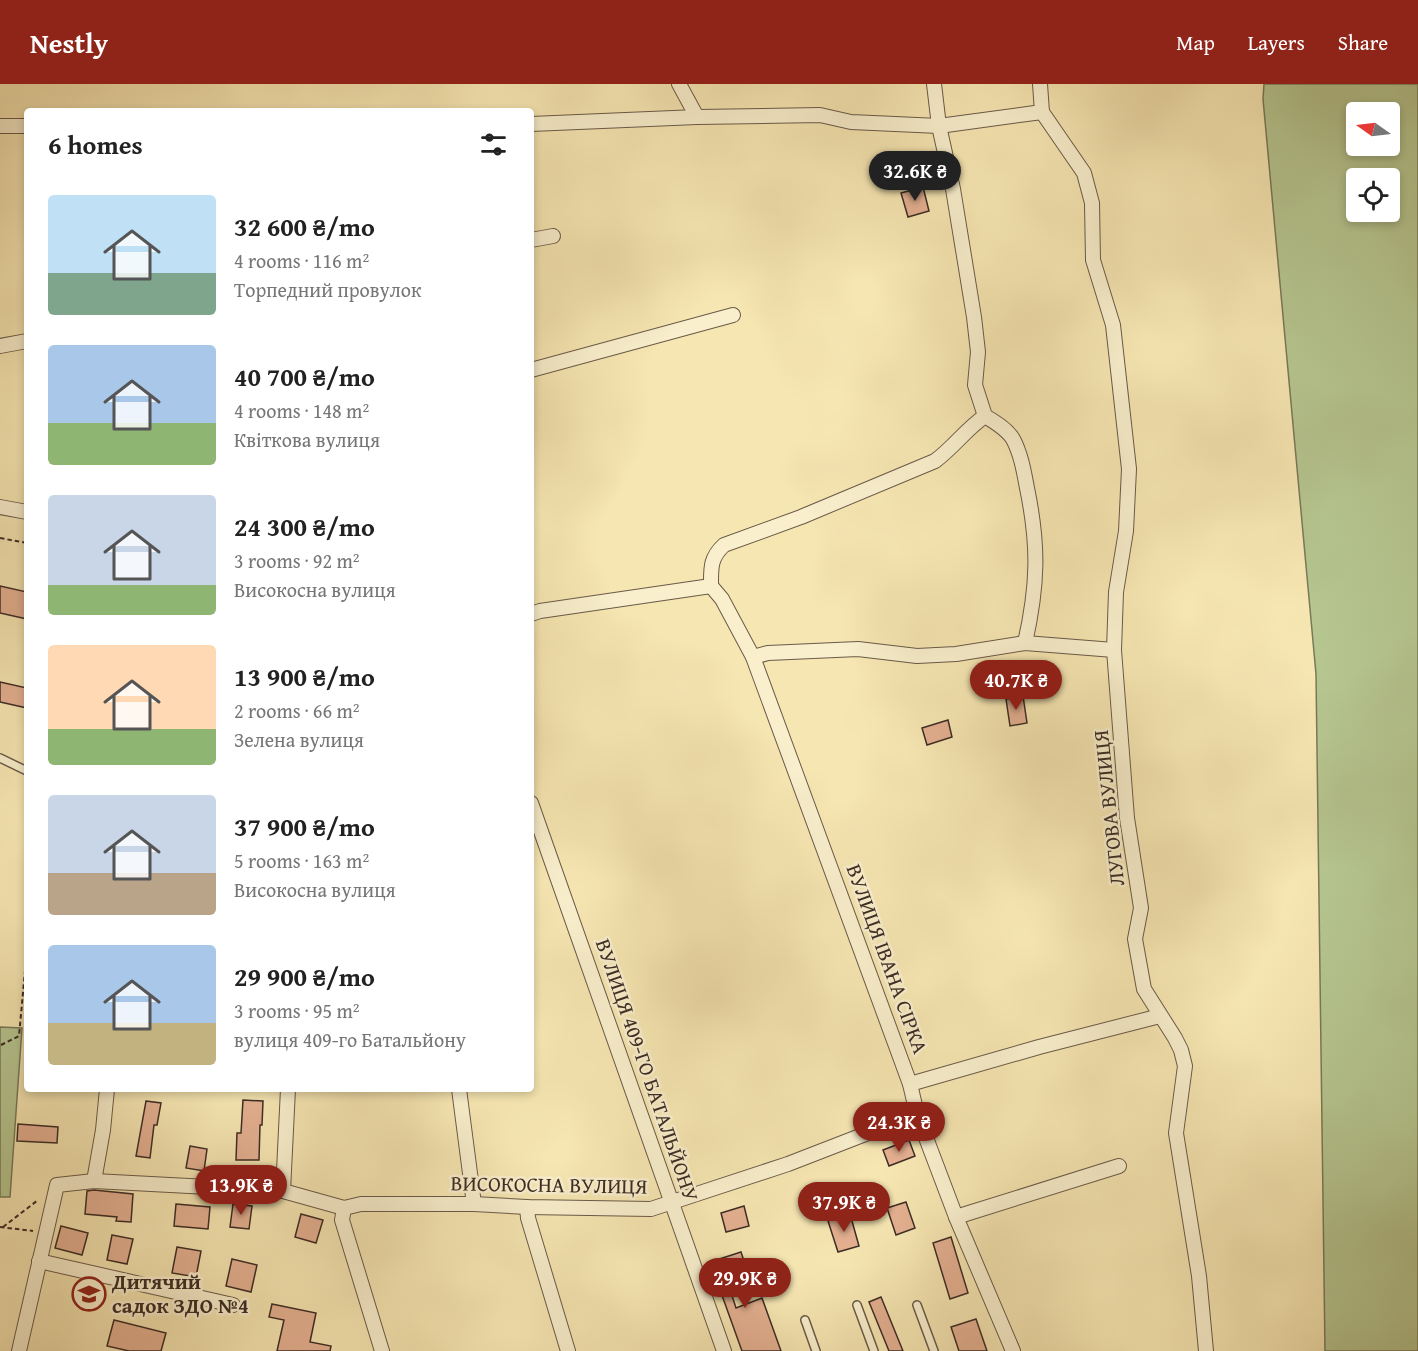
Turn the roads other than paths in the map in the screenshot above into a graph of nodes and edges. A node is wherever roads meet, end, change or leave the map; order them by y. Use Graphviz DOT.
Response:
graph roads {
  1 [pos="679,84"];
  2 [pos="934,84"];
  3 [pos="1040,84"];
  4 [pos="1042,112"];
  5 [pos="697,117"];
  6 [pos="534,124"];
  7 [pos="0,126"];
  8 [pos="24,126"];
  9 [pos="939,126"];
  10 [pos="553,236"];
  11 [pos="534,239"];
  12 [pos="733,315"];
  13 [pos="24,342"];
  14 [pos="0,346"];
  15 [pos="534,369"];
  16 [pos="985,416"];
  17 [pos="0,507"];
  18 [pos="24,511"];
  19 [pos="711,586"];
  20 [pos="534,613"];
  21 [pos="1025,643"];
  22 [pos="1114,650"];
  23 [pos="753,657"];
  24 [pos="0,758"];
  25 [pos="24,770"];
  26 [pos="534,812"];
  27 [pos="1160,1016"];
  28 [pos="910,1084"];
  29 [pos="107,1092"];
  30 [pos="288,1092"];
  31 [pos="459,1092"];
  32 [pos="917,1114"];
  33 [pos="1119,1166"];
  34 [pos="94,1181"];
  35 [pos="283,1191"];
  36 [pos="671,1203"];
  37 [pos="474,1204"];
  38 [pos="527,1207"];
  39 [pos="344,1208"];
  40 [pos="956,1217"];
  41 [pos="39,1261"];
  42 [pos="233,1305"];
  43 [pos="857,1305"];
  44 [pos="917,1305"];
  45 [pos="806,1320"];
  46 [pos="19,1351"];
  47 [pos="382,1351"];
  48 [pos="568,1351"];
  49 [pos="724,1351"];
  50 [pos="816,1351"];
  51 [pos="874,1351"];
  52 [pos="934,1351"];
  53 [pos="1013,1351"];
  54 [pos="1206,1351"];
  1 -- 5 [label="street"];
  2 -- 9 [label="street"];
  3 -- 4 [label="street"];
  4 -- 9 [label="street"];
  4 -- 22 [label="street, ЛУГОВА ВУЛИЦЯ"];
  5 -- 6 [label="street"];
  5 -- 9 [label="street"];
  7 -- 8 [label="street"];
  9 -- 16 [label="street"];
  10 -- 11 [label="street"];
  12 -- 15 [label="street"];
  13 -- 14 [label="street"];
  16 -- 19 [label="street"];
  16 -- 21 [label="street"];
  17 -- 18 [label="street"];
  19 -- 20 [label="street"];
  19 -- 23 [label="street, ВУЛИЦЯ ІВАНА СІРКА"];
  21 -- 22 [label="street"];
  21 -- 23 [label="street"];
  22 -- 27 [label="street, ЛУГОВА ВУЛИЦЯ"];
  23 -- 28 [label="street, ВУЛИЦЯ ІВАНА СІРКА"];
  24 -- 25 [label="lane"];
  26 -- 36 [label="street, ВУЛИЦЯ 409-ГО БАТАЛЬЙОНУ"];
  27 -- 28 [label="street"];
  27 -- 54 [label="street, ЛУГОВА ВУЛИЦЯ"];
  28 -- 32 [label="street, ВУЛИЦЯ ІВАНА СІРКА"];
  29 -- 34 [label="street"];
  30 -- 35 [label="street"];
  31 -- 37 [label="street"];
  32 -- 36 [label="street, ВИСОКОСНА ВУЛИЦЯ"];
  32 -- 40 [label="street, ВУЛИЦЯ ІВАНА СІРКА"];
  33 -- 40 [label="street"];
  34 -- 35 [label="street, ВИСОКОСНА ВУЛИЦЯ"];
  34 -- 41 [label="street, ВИСОКОСНА ВУЛИЦЯ"];
  35 -- 39 [label="street, ВИСОКОСНА ВУЛИЦЯ"];
  36 -- 38 [label="street, ВИСОКОСНА ВУЛИЦЯ"];
  36 -- 49 [label="street, ВУЛИЦЯ 409-ГО БАТАЛЬЙОНУ"];
  37 -- 38 [label="street, ВИСОКОСНА ВУЛИЦЯ"];
  37 -- 39 [label="street, ВИСОКОСНА ВУЛИЦЯ"];
  38 -- 48 [label="street"];
  39 -- 47 [label="street"];
  40 -- 53 [label="street, ВУЛИЦЯ ІВАНА СІРКА"];
  41 -- 42 [label="street"];
  41 -- 46 [label="street"];
  43 -- 51 [label="lane"];
  44 -- 52 [label="lane"];
  45 -- 50 [label="lane"];
}
